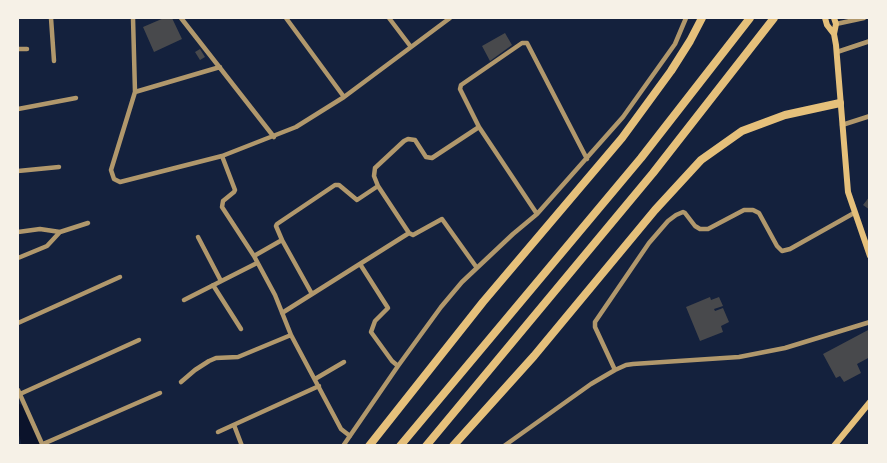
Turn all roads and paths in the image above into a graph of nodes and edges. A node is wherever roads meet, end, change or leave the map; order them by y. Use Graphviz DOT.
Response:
graph roads {
  1 [pos="51,18"];
  2 [pos="133,18"];
  3 [pos="181,18"];
  4 [pos="286,18"];
  5 [pos="388,18"];
  6 [pos="450,18"];
  7 [pos="686,18"];
  8 [pos="702,18"];
  9 [pos="750,18"];
  10 [pos="774,18"];
  11 [pos="825,18"];
  12 [pos="864,18"];
  13 [pos="835,21"];
  14 [pos="834,34"];
  15 [pos="870,41"];
  16 [pos="411,47"];
  17 [pos="18,49"];
  18 [pos="27,49"];
  19 [pos="837,52"];
  20 [pos="54,61"];
  21 [pos="220,67"];
  22 [pos="135,92"];
  23 [pos="344,97"];
  24 [pos="76,98"];
  25 [pos="840,104"];
  26 [pos="18,109"];
  27 [pos="870,116"];
  28 [pos="842,125"];
  29 [pos="479,127"];
  30 [pos="274,137"];
  31 [pos="222,156"];
  32 [pos="587,158"];
  33 [pos="59,167"];
  34 [pos="18,171"];
  35 [pos="378,186"];
  36 [pos="854,213"];
  37 [pos="537,214"];
  38 [pos="88,223"];
  39 [pos="18,232"];
  40 [pos="60,232"];
  41 [pos="409,233"];
  42 [pos="198,237"];
  43 [pos="282,240"];
  44 [pos="254,256"];
  45 [pos="870,256"];
  46 [pos="18,258"];
  47 [pos="257,264"];
  48 [pos="360,264"];
  49 [pos="477,268"];
  50 [pos="120,276"];
  51 [pos="221,281"];
  52 [pos="213,285"];
  53 [pos="312,294"];
  54 [pos="184,300"];
  55 [pos="282,313"];
  56 [pos="870,322"];
  57 [pos="18,323"];
  58 [pos="241,329"];
  59 [pos="291,334"];
  60 [pos="139,340"];
  61 [pos="344,362"];
  62 [pos="398,366"];
  63 [pos="615,370"];
  64 [pos="315,379"];
  65 [pos="182,382"];
  66 [pos="319,386"];
  67 [pos="19,392"];
  68 [pos="160,392"];
  69 [pos="870,402"];
  70 [pos="234,425"];
  71 [pos="218,432"];
  72 [pos="350,436"];
  73 [pos="43,445"];
  74 [pos="242,446"];
  75 [pos="343,446"];
  76 [pos="369,446"];
  77 [pos="400,446"];
  78 [pos="426,446"];
  79 [pos="453,446"];
  80 [pos="504,446"];
  81 [pos="834,446"];
  1 -- 20 [label="street"];
  2 -- 22 [label="street"];
  3 -- 21 [label="street"];
  4 -- 23 [label="street"];
  5 -- 16 [label="street"];
  6 -- 16 [label="street"];
  7 -- 32 [label="street"];
  8 -- 76 [label="highway"];
  9 -- 77 [label="highway"];
  10 -- 78 [label="highway"];
  11 -- 14 [label="main road"];
  12 -- 13 [label="street"];
  13 -- 14 [label="main road"];
  14 -- 19 [label="main road"];
  15 -- 19 [label="street"];
  16 -- 23 [label="street"];
  17 -- 18 [label="street"];
  19 -- 25 [label="main road"];
  21 -- 22 [label="street"];
  21 -- 30 [label="street"];
  22 -- 31 [label="street"];
  23 -- 30 [label="street"];
  24 -- 26 [label="street"];
  25 -- 28 [label="main road"];
  25 -- 79 [label="highway"];
  27 -- 28 [label="street"];
  28 -- 36 [label="main road"];
  29 -- 32 [label="street"];
  29 -- 35 [label="street"];
  29 -- 37 [label="street"];
  30 -- 31 [label="street"];
  31 -- 44 [label="street"];
  32 -- 37 [label="street"];
  33 -- 34 [label="street"];
  35 -- 41 [label="street"];
  35 -- 43 [label="street"];
  36 -- 45 [label="main road"];
  36 -- 63 [label="street"];
  37 -- 49 [label="street"];
  38 -- 40 [label="street"];
  39 -- 40 [label="street"];
  40 -- 46 [label="street"];
  41 -- 48 [label="street"];
  41 -- 49 [label="street"];
  42 -- 51 [label="street"];
  43 -- 44 [label="street"];
  43 -- 53 [label="street"];
  44 -- 47 [label="street"];
  47 -- 51 [label="street"];
  47 -- 55 [label="street"];
  48 -- 53 [label="street"];
  48 -- 62 [label="street"];
  49 -- 62 [label="street"];
  50 -- 57 [label="street"];
  51 -- 52 [label="street"];
  52 -- 54 [label="street"];
  52 -- 58 [label="street"];
  53 -- 55 [label="street"];
  55 -- 59 [label="street"];
  56 -- 63 [label="street"];
  59 -- 64 [label="street"];
  59 -- 65 [label="street"];
  60 -- 67 [label="street"];
  61 -- 64 [label="street"];
  62 -- 72 [label="street"];
  63 -- 80 [label="street"];
  64 -- 66 [label="street"];
  66 -- 70 [label="street"];
  66 -- 72 [label="street"];
  67 -- 73 [label="street"];
  68 -- 73 [label="street"];
  69 -- 81 [label="main road"];
  70 -- 71 [label="street"];
  70 -- 74 [label="street"];
  72 -- 75 [label="street"];
}
